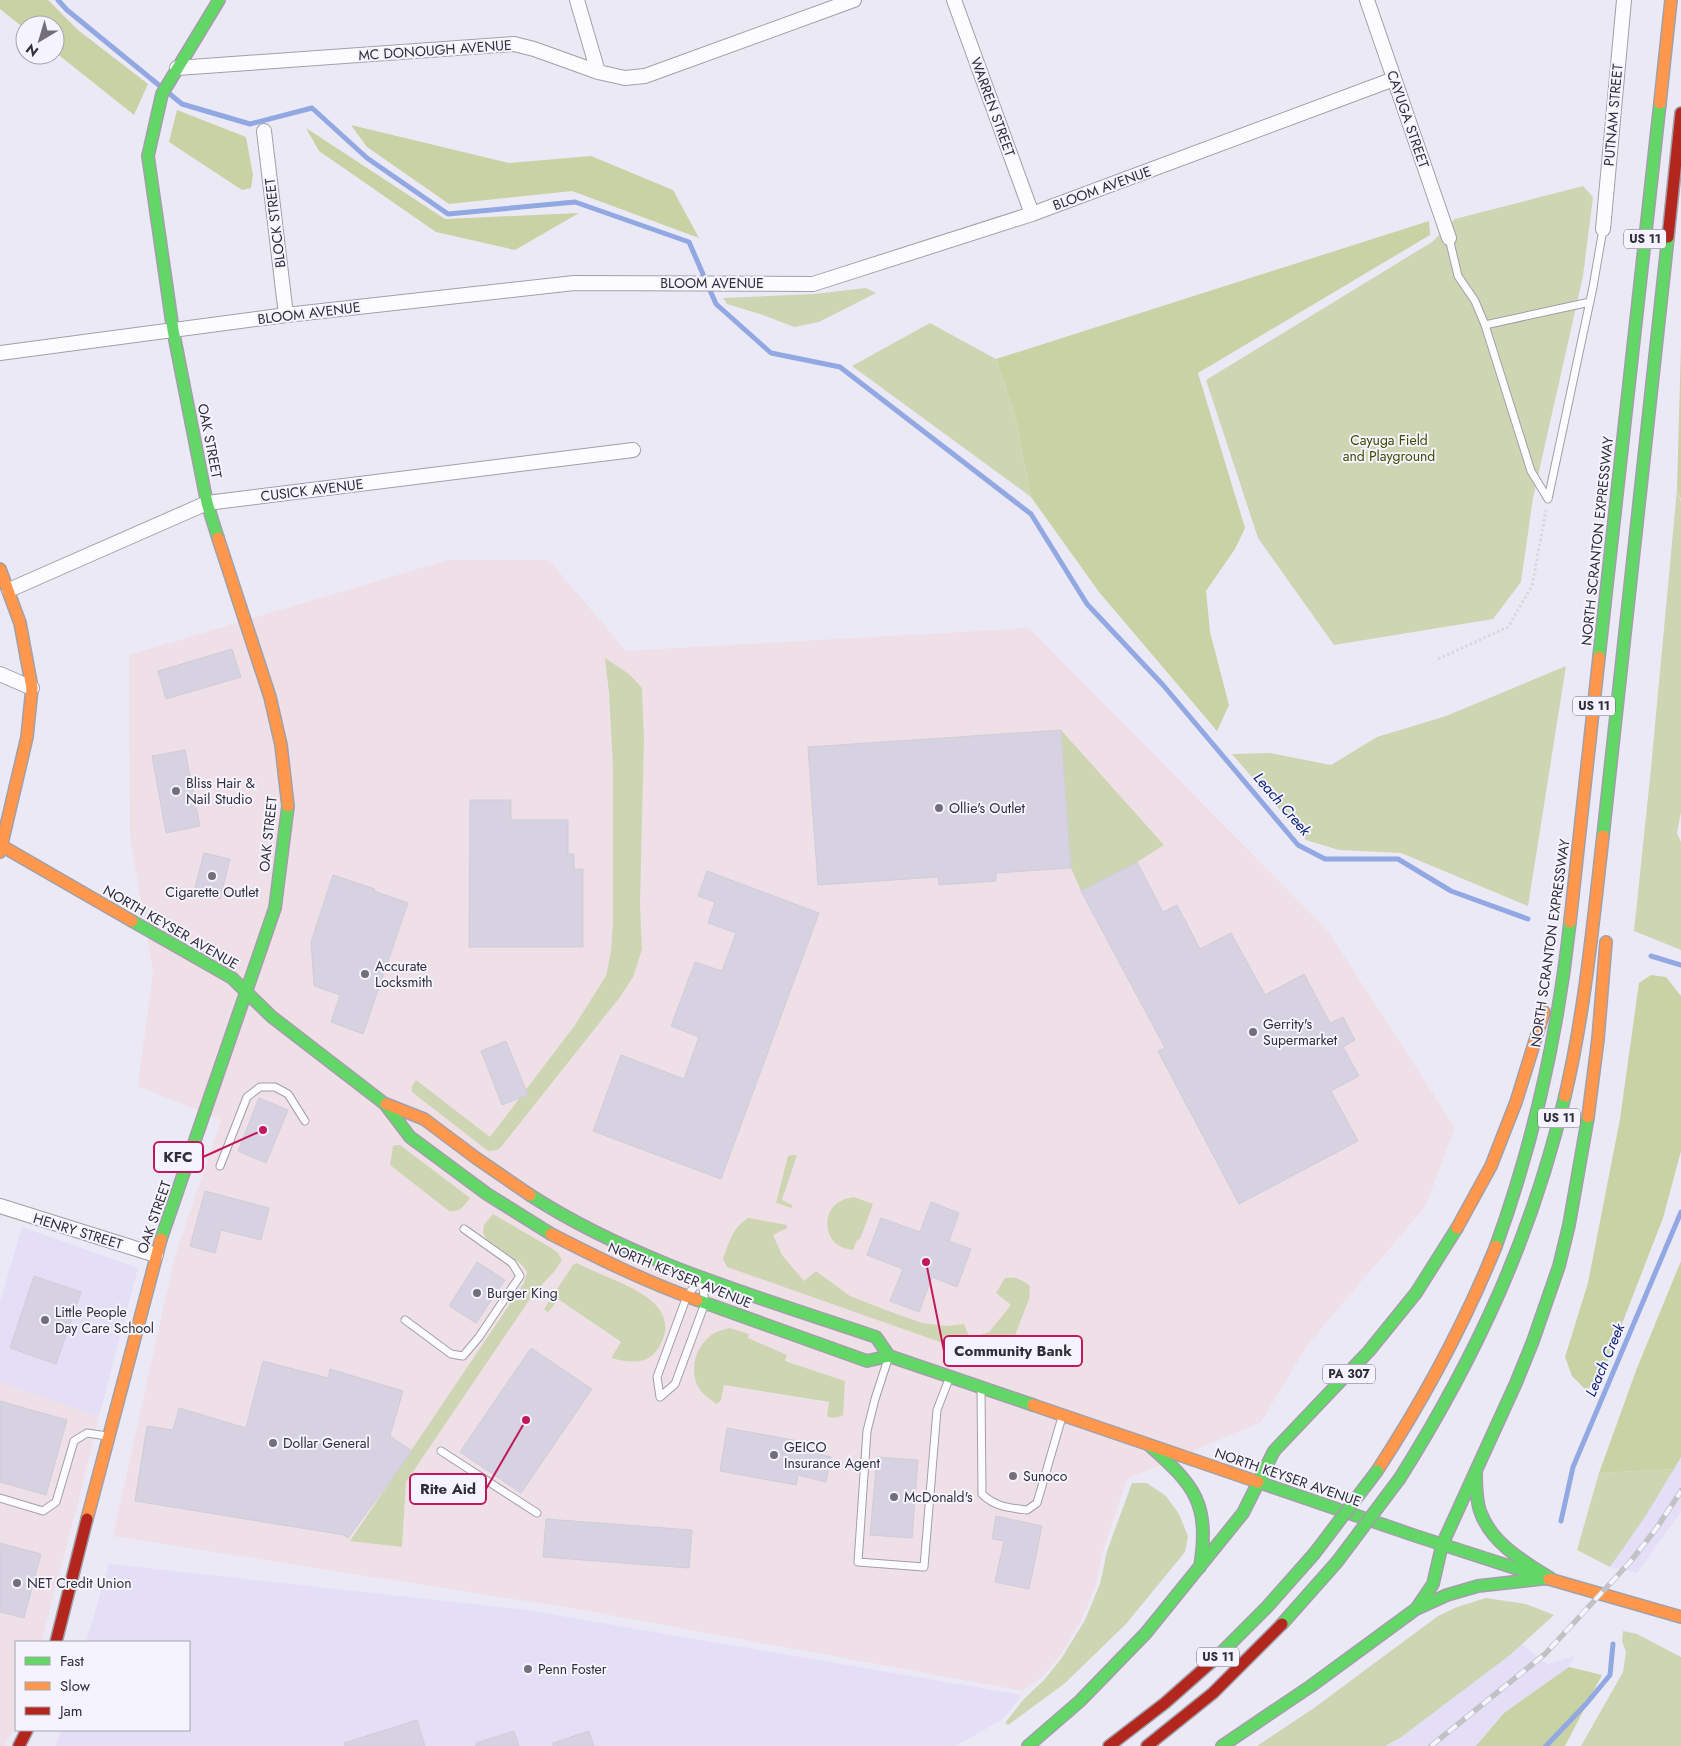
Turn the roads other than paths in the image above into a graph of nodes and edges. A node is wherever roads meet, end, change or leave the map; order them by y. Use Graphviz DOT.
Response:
graph roads {
  1 [pos="219,0"];
  2 [pos="577,0"];
  3 [pos="854,0"];
  4 [pos="954,0"];
  5 [pos="1367,0"];
  6 [pos="1624,0"];
  7 [pos="1671,0"];
  8 [pos="177,68"];
  9 [pos="598,72"];
  10 [pos="1394,79"];
  11 [pos="1681,113"];
  12 [pos="264,131"];
  13 [pos="1032,214"];
  14 [pos="1603,229"];
  15 [pos="1449,238"];
  16 [pos="1590,302"];
  17 [pos="286,315"];
  18 [pos="1485,325"];
  19 [pos="173,330"];
  20 [pos="0,353"];
  21 [pos="633,450"];
  22 [pos="208,503"];
  23 [pos="0,569"];
  24 [pos="9,590"];
  25 [pos="0,674"];
  26 [pos="32,688"];
  27 [pos="1614,727"];
  28 [pos="1,849"];
  29 [pos="1608,895"];
  30 [pos="1606,933"];
  31 [pos="1569,934"];
  32 [pos="247,993"];
  33 [pos="385,1104"];
  34 [pos="305,1121"];
  35 [pos="220,1166"];
  36 [pos="0,1206"];
  37 [pos="464,1229"];
  38 [pos="156,1255"];
  39 [pos="702,1278"];
  40 [pos="687,1296"];
  41 [pos="705,1303"];
  42 [pos="405,1320"];
  43 [pos="889,1356"];
  44 [pos="949,1377"];
  45 [pos="981,1388"];
  46 [pos="1063,1415"];
  47 [pos="108,1436"];
  48 [pos="1149,1445"];
  49 [pos="441,1451"];
  50 [pos="1476,1472"];
  51 [pos="1258,1482"];
  52 [pos="0,1498"];
  53 [pos="537,1513"];
  54 [pos="1442,1545"];
  55 [pos="1200,1568"];
  56 [pos="1550,1578"];
  57 [pos="1416,1609"];
  58 [pos="1680,1622"];
  59 [pos="56,1641"];
  60 [pos="26,1731"];
  61 [pos="19,1746"];
  62 [pos="1028,1746"];
  63 [pos="1109,1746"];
  64 [pos="1147,1746"];
  65 [pos="1222,1746"];
  1 -- 8 [label="main road, OAK STREET"];
  2 -- 9 [label="street"];
  3 -- 9 [label="street, MC DONOUGH AVENUE"];
  4 -- 13 [label="street, WARREN STREET"];
  5 -- 10 [label="street, CAYUGA STREET"];
  6 -- 14 [label="street, PUTNAM STREET"];
  7 -- 31 [label="main road, NORTH SCRANTON EXPRESSWAY / US 11"];
  8 -- 9 [label="street, MC DONOUGH AVENUE"];
  8 -- 19 [label="main road, OAK STREET"];
  10 -- 13 [label="street, BLOOM AVENUE"];
  10 -- 15 [label="street, CAYUGA STREET"];
  11 -- 27 [label="main road, US 11"];
  12 -- 17 [label="street, BLOCK STREET"];
  13 -- 17 [label="street, BLOOM AVENUE"];
  14 -- 16 [label="lane"];
  15 -- 18 [label="lane"];
  16 -- 18 [label="lane"];
  16 -- 18 [label="lane"];
  17 -- 19 [label="street, BLOOM AVENUE"];
  19 -- 20 [label="street, BLOOM AVENUE"];
  19 -- 22 [label="main road, OAK STREET"];
  21 -- 22 [label="street, CUSICK AVENUE"];
  22 -- 24 [label="street, CUSICK AVENUE"];
  22 -- 32 [label="main road, OAK STREET"];
  23 -- 24 [label="main road"];
  24 -- 26 [label="main road"];
  25 -- 26 [label="street"];
  26 -- 28 [label="main road"];
  27 -- 29 [label="main road"];
  27 -- 64 [label="main road, US 11, bridge"];
  28 -- 32 [label="main road, NORTH KEYSER AVENUE"];
  30 -- 50 [label="main road"];
  31 -- 51 [label="main road, PA 307"];
  31 -- 63 [label="main road, NORTH SCRANTON EXPRESSWAY / US 11, bridge"];
  32 -- 33 [label="main road, NORTH KEYSER AVENUE"];
  32 -- 38 [label="main road, OAK STREET"];
  33 -- 39 [label="main road, NORTH KEYSER AVENUE"];
  33 -- 40 [label="main road, NORTH KEYSER AVENUE"];
  34 -- 35 [label="lane"];
  36 -- 38 [label="street, HENRY STREET"];
  37 -- 42 [label="lane"];
  38 -- 47 [label="main road, OAK STREET"];
  39 -- 40 [label="lane"];
  39 -- 41 [label="lane"];
  39 -- 43 [label="main road, NORTH KEYSER AVENUE"];
  40 -- 41 [label="main road, NORTH KEYSER AVENUE"];
  40 -- 41 [label="lane"];
  41 -- 43 [label="main road, NORTH KEYSER AVENUE"];
  43 -- 44 [label="main road, NORTH KEYSER AVENUE"];
  43 -- 44 [label="lane"];
  44 -- 45 [label="main road, NORTH KEYSER AVENUE"];
  45 -- 46 [label="main road, NORTH KEYSER AVENUE"];
  45 -- 46 [label="lane"];
  46 -- 48 [label="main road, NORTH KEYSER AVENUE"];
  47 -- 52 [label="lane"];
  47 -- 59 [label="main road, OAK STREET"];
  48 -- 51 [label="main road, NORTH KEYSER AVENUE"];
  48 -- 55 [label="main road"];
  49 -- 53 [label="lane"];
  50 -- 54 [label="main road"];
  50 -- 56 [label="main road"];
  51 -- 54 [label="main road, NORTH KEYSER AVENUE"];
  51 -- 55 [label="main road"];
  54 -- 56 [label="main road, NORTH KEYSER AVENUE"];
  54 -- 57 [label="main road"];
  55 -- 62 [label="main road"];
  56 -- 57 [label="main road"];
  56 -- 58 [label="main road, NORTH KEYSER AVENUE"];
  57 -- 65 [label="main road"];
  60 -- 61 [label="main road"];
}
